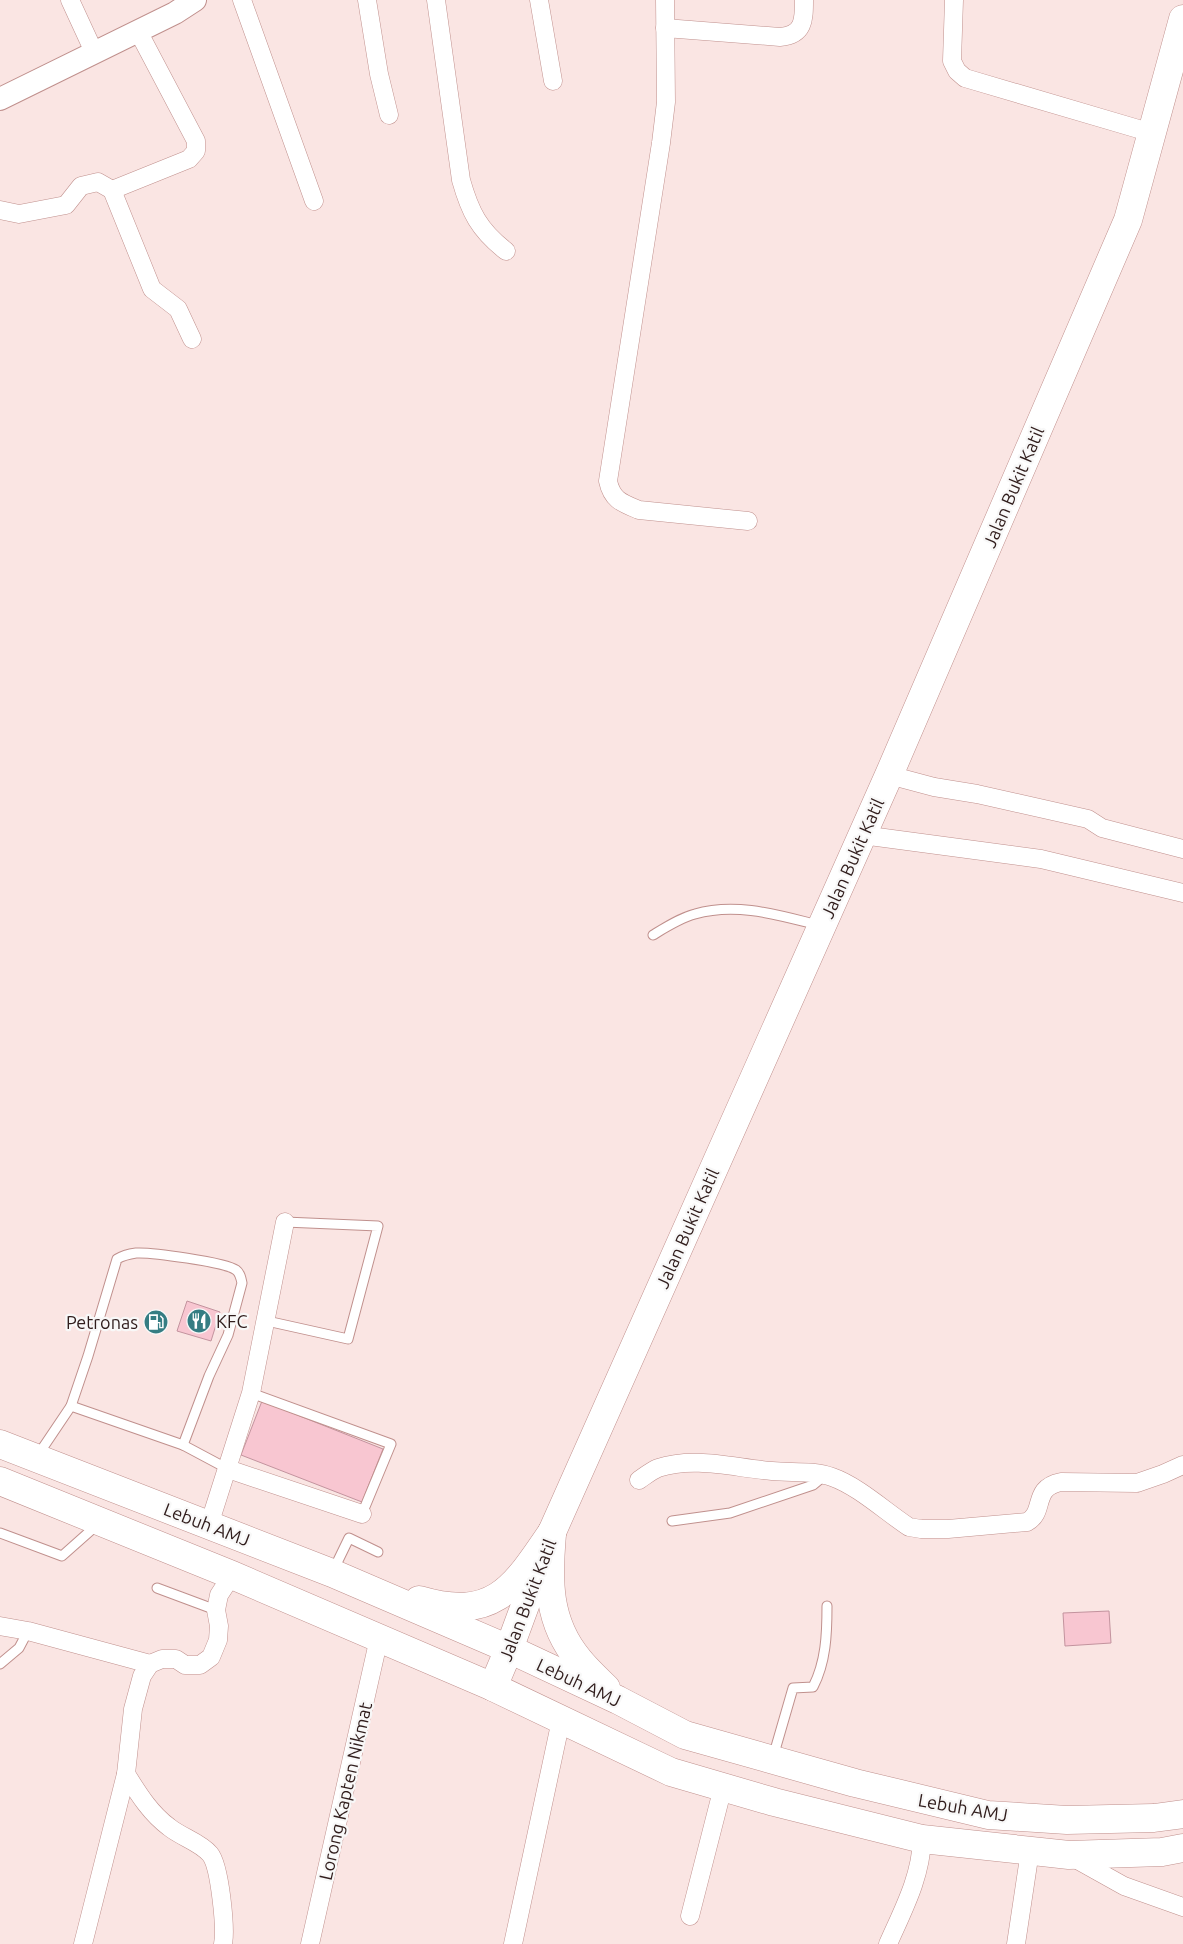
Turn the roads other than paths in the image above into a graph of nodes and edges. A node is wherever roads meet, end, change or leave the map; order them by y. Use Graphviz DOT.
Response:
graph roads {
  1 [pos="70,0"];
  2 [pos="242,0"];
  3 [pos="367,0"];
  4 [pos="436,0"];
  5 [pos="539,0"];
  6 [pos="665,0"];
  7 [pos="804,0"];
  8 [pos="954,0"];
  9 [pos="193,1"];
  10 [pos="1183,19"];
  11 [pos="665,28"];
  12 [pos="138,31"];
  13 [pos="94,52"];
  14 [pos="553,81"];
  15 [pos="0,99"];
  16 [pos="389,115"];
  17 [pos="1152,133"];
  18 [pos="112,190"];
  19 [pos="314,201"];
  20 [pos="0,210"];
  21 [pos="506,251"];
  22 [pos="192,339"];
  23 [pos="748,521"];
  24 [pos="889,775"];
  25 [pos="862,835"];
  26 [pos="1183,849"];
  27 [pos="1183,893"];
  28 [pos="822,926"];
  29 [pos="653,935"];
  30 [pos="285,1222"];
  31 [pos="267,1321"];
  32 [pos="252,1393"];
  33 [pos="71,1406"];
  34 [pos="0,1444"];
  35 [pos="183,1445"];
  36 [pos="36,1457"];
  37 [pos="1183,1465"];
  38 [pos="228,1469"];
  39 [pos="825,1475"];
  40 [pos="638,1480"];
  41 [pos="0,1481"];
  42 [pos="362,1514"];
  43 [pos="672,1521"];
  44 [pos="101,1522"];
  45 [pos="209,1525"];
  46 [pos="552,1532"];
  47 [pos="0,1533"];
  48 [pos="378,1552"];
  49 [pos="332,1573"];
  50 [pos="232,1575"];
  51 [pos="157,1588"];
  52 [pos="827,1606"];
  53 [pos="216,1610"];
  54 [pos="0,1626"];
  55 [pos="28,1631"];
  56 [pos="379,1638"];
  57 [pos="510,1649"];
  58 [pos="0,1664"];
  59 [pos="150,1664"];
  60 [pos="493,1687"];
  61 [pos="618,1700"];
  62 [pos="561,1720"];
  63 [pos="773,1760"];
  64 [pos="126,1774"];
  65 [pos="722,1787"];
  66 [pos="1183,1814"];
  67 [pos="922,1839"];
  68 [pos="1183,1848"];
  69 [pos="1030,1851"];
  70 [pos="1069,1855"];
  71 [pos="1183,1907"];
  72 [pos="690,1916"];
  73 [pos="83,1944"];
  74 [pos="223,1944"];
  75 [pos="310,1944"];
  76 [pos="513,1944"];
  77 [pos="888,1944"];
  78 [pos="1016,1944"];
  1 -- 13 [label="street"];
  2 -- 19 [label="street"];
  3 -- 16 [label="street"];
  4 -- 21 [label="street"];
  5 -- 14 [label="street"];
  6 -- 11 [label="street"];
  7 -- 11 [label="street"];
  8 -- 17 [label="street"];
  9 -- 12 [label="street"];
  10 -- 17 [label="main road, Jalan Bukit Katil"];
  11 -- 23 [label="street"];
  12 -- 13 [label="street"];
  12 -- 18 [label="street"];
  13 -- 15 [label="street"];
  17 -- 24 [label="main road, Jalan Bukit Katil"];
  18 -- 20 [label="street"];
  18 -- 22 [label="street"];
  24 -- 25 [label="main road, Jalan Bukit Katil"];
  24 -- 26 [label="street"];
  25 -- 27 [label="street"];
  25 -- 28 [label="main road, Jalan Bukit Katil"];
  28 -- 29 [label="lane"];
  28 -- 46 [label="main road, Jalan Bukit Katil"];
  30 -- 31 [label="street"];
  30 -- 31 [label="lane"];
  31 -- 32 [label="street"];
  32 -- 38 [label="street"];
  32 -- 42 [label="lane"];
  33 -- 35 [label="lane"];
  33 -- 35 [label="lane"];
  33 -- 36 [label="lane"];
  34 -- 36 [label="main road, Lebuh AMJ"];
  35 -- 38 [label="lane"];
  36 -- 45 [label="main road, Lebuh AMJ"];
  37 -- 39 [label="street"];
  38 -- 42 [label="street"];
  38 -- 45 [label="street"];
  39 -- 40 [label="street"];
  39 -- 43 [label="lane"];
  41 -- 44 [label="main road, Lebuh AMJ"];
  44 -- 47 [label="lane"];
  44 -- 50 [label="main road, Lebuh AMJ"];
  45 -- 49 [label="main road, Lebuh AMJ"];
  46 -- 49 [label="main road"];
  46 -- 57 [label="main road, Jalan Bukit Katil"];
  46 -- 61 [label="main road"];
  48 -- 49 [label="lane"];
  49 -- 57 [label="main road, Lebuh AMJ"];
  50 -- 53 [label="street"];
  50 -- 56 [label="main road, Lebuh AMJ"];
  51 -- 53 [label="lane"];
  52 -- 63 [label="lane"];
  53 -- 59 [label="street"];
  54 -- 55 [label="street"];
  55 -- 58 [label="lane"];
  55 -- 59 [label="street"];
  56 -- 60 [label="main road, Lebuh AMJ"];
  56 -- 75 [label="street, Lorong Kapten Nikmat"];
  57 -- 60 [label="main road, Jalan Bukit Katil"];
  57 -- 61 [label="main road, Lebuh AMJ"];
  59 -- 64 [label="street"];
  60 -- 62 [label="main road, Lebuh AMJ"];
  61 -- 63 [label="main road, Lebuh AMJ"];
  62 -- 65 [label="main road, Lebuh AMJ"];
  62 -- 76 [label="street"];
  63 -- 66 [label="main road, Lebuh AMJ"];
  64 -- 73 [label="street"];
  64 -- 74 [label="street"];
  65 -- 67 [label="main road, Lebuh AMJ"];
  65 -- 72 [label="street"];
  67 -- 69 [label="main road, Lebuh AMJ"];
  67 -- 77 [label="street"];
  68 -- 70 [label="main road, Lebuh AMJ"];
  69 -- 70 [label="main road, Lebuh AMJ"];
  69 -- 78 [label="street"];
  70 -- 71 [label="street"];
}
